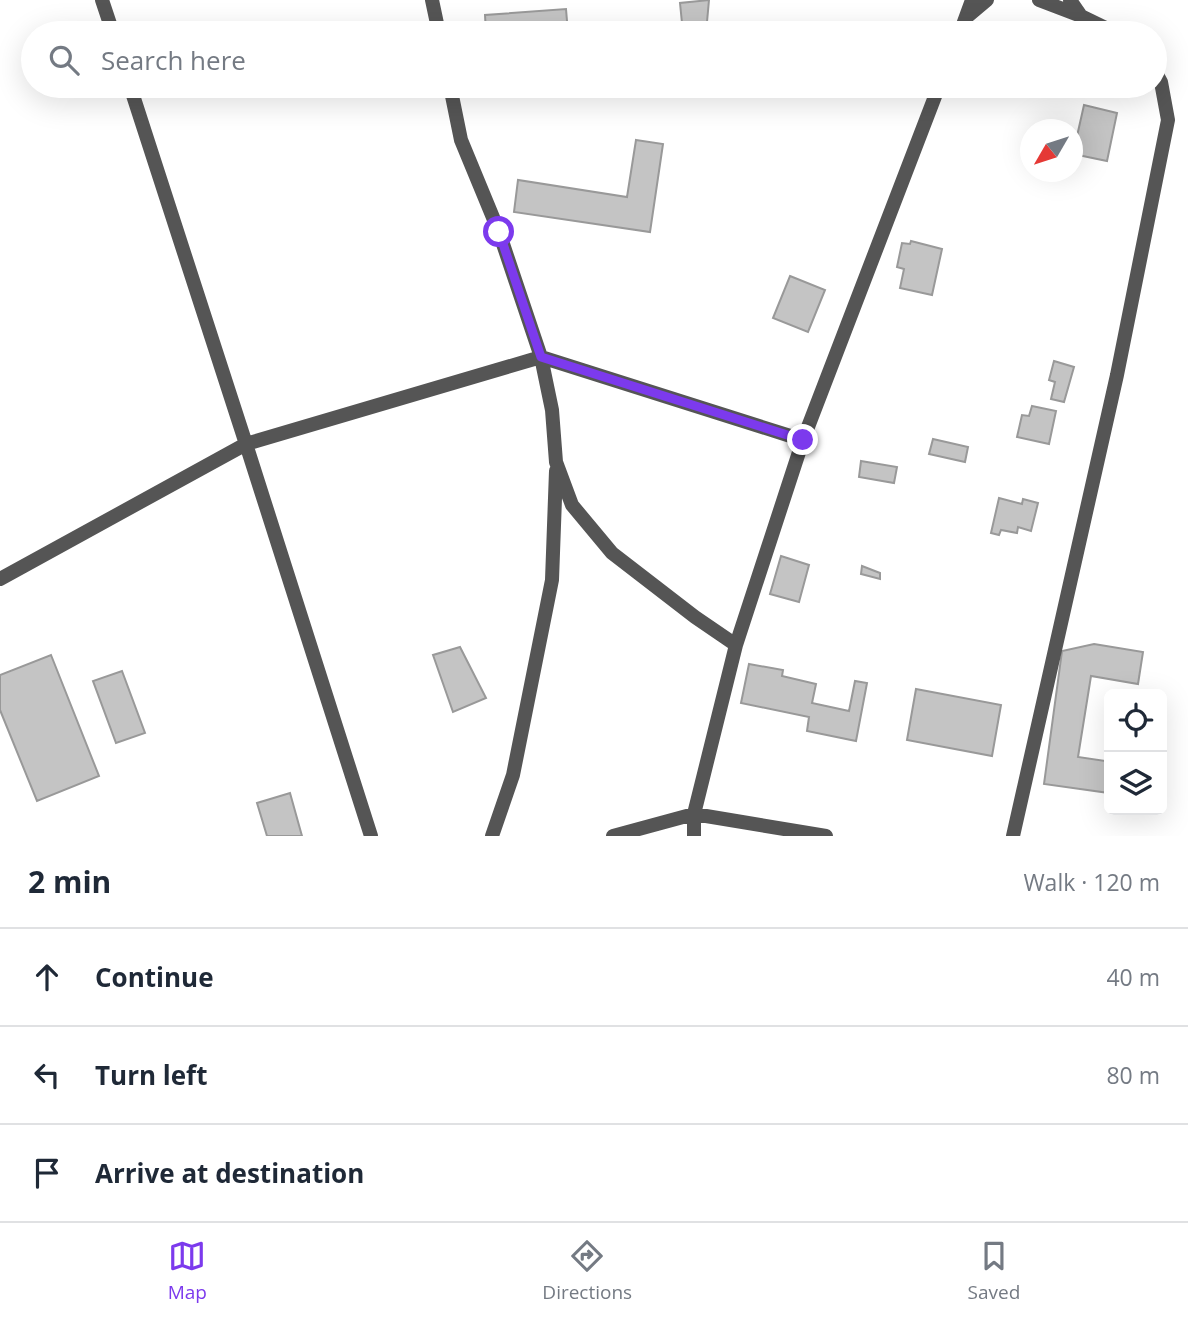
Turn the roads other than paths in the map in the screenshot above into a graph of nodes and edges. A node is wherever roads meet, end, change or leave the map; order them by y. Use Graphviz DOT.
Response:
graph roads {
  1 [pos="103,0"];
  2 [pos="432,0"];
  3 [pos="972,0"];
  4 [pos="987,0"];
  5 [pos="1039,0"];
  6 [pos="1070,0"];
  7 [pos="1081,16"];
  8 [pos="109,21"];
  9 [pos="436,21"];
  10 [pos="964,21"];
  11 [pos="967,21"];
  12 [pos="1091,21"];
  13 [pos="134,98"];
  14 [pos="452,98"];
  15 [pos="934,98"];
  16 [pos="1164,98"];
  17 [pos="541,357"];
  18 [pos="803,440"];
  19 [pos="246,444"];
  20 [pos="556,462"];
  21 [pos="0,579"];
  22 [pos="736,645"];
  23 [pos="694,814"];
  24 [pos="371,836"];
  25 [pos="492,836"];
  26 [pos="613,836"];
  27 [pos="694,836"];
  28 [pos="826,836"];
  29 [pos="1013,836"];
  1 -- 8 [label="street"];
  2 -- 9 [label="street"];
  3 -- 10 [label="street"];
  4 -- 11 [label="street"];
  5 -- 7 [label="street"];
  6 -- 7 [label="street"];
  7 -- 12 [label="street"];
  13 -- 19 [label="street"];
  14 -- 17 [label="street"];
  15 -- 18 [label="street"];
  16 -- 29 [label="street"];
  17 -- 18 [label="street"];
  17 -- 19 [label="street"];
  17 -- 20 [label="street"];
  18 -- 22 [label="street"];
  19 -- 21 [label="street"];
  19 -- 24 [label="street"];
  20 -- 22 [label="street"];
  20 -- 25 [label="street"];
  22 -- 23 [label="street"];
  23 -- 26 [label="street"];
  23 -- 27 [label="street"];
  23 -- 28 [label="street"];
}
